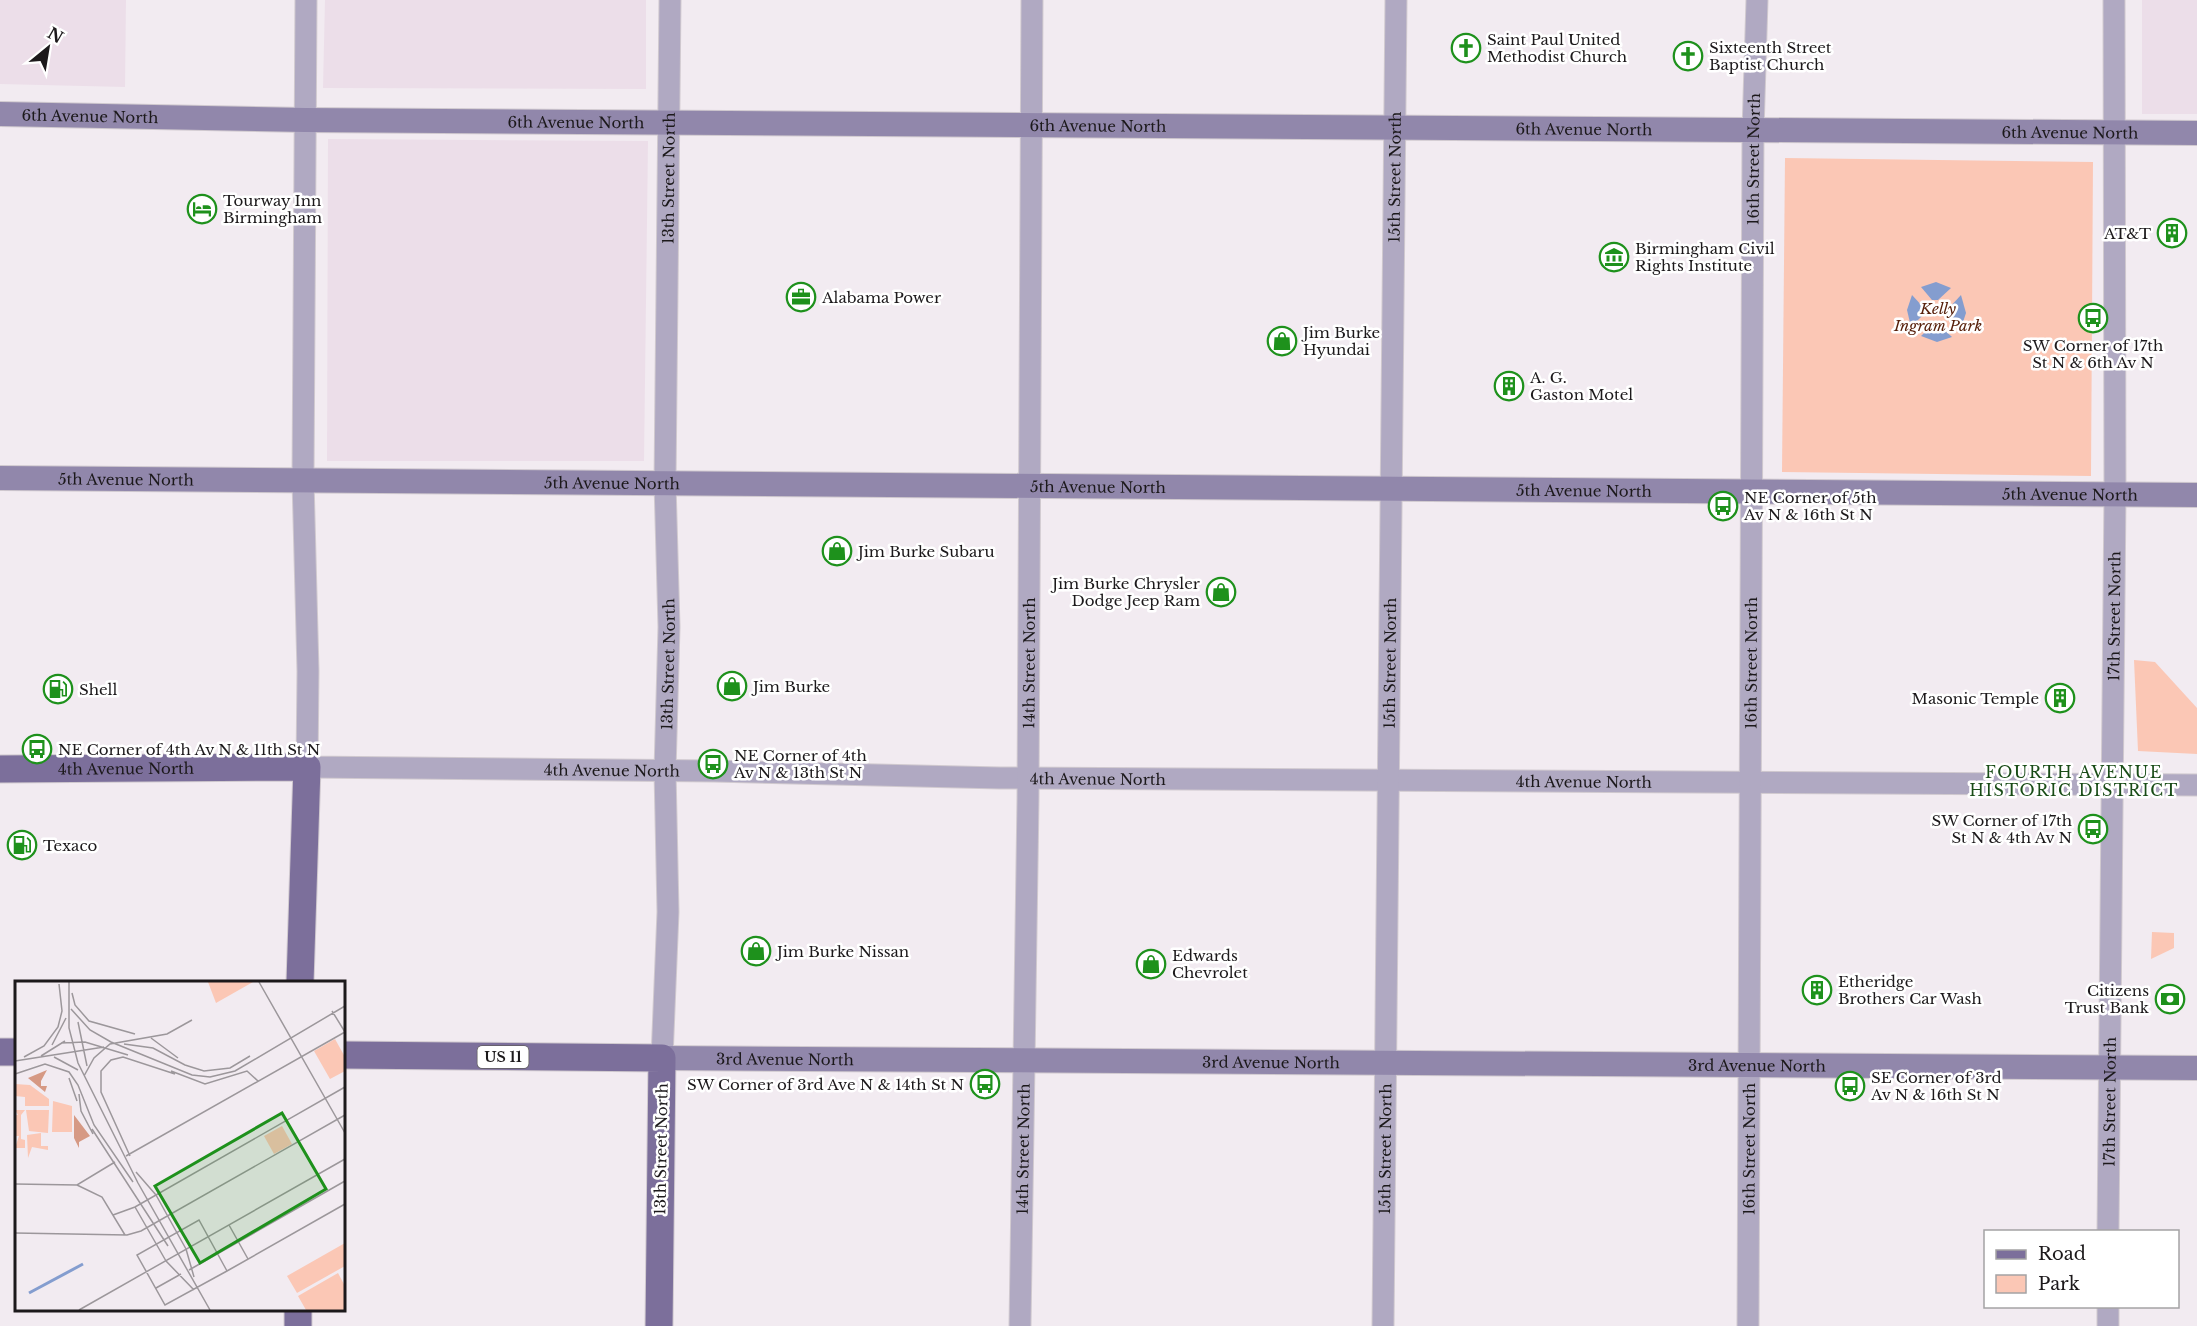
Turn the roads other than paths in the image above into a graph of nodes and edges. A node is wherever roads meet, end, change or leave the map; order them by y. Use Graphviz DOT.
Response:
graph roads {
  1 [pos="306,0"];
  2 [pos="670,0"];
  3 [pos="1032,0"];
  4 [pos="1396,0"];
  5 [pos="1756,0"];
  6 [pos="2114,0"];
  7 [pos="0,114"];
  8 [pos="305,120"];
  9 [pos="669,122"];
  10 [pos="1031,126"];
  11 [pos="1395,128"];
  12 [pos="1753,131"];
  13 [pos="2112,133"];
  14 [pos="2197,133"];
  15 [pos="0,478"];
  16 [pos="303,480"];
  17 [pos="665,483"];
  18 [pos="1029,486"];
  19 [pos="1391,488"];
  20 [pos="1752,491"];
  21 [pos="2115,494"];
  22 [pos="2197,495"];
  23 [pos="307,767"];
  24 [pos="0,769"];
  25 [pos="665,771"];
  26 [pos="1028,778"];
  27 [pos="1389,780"];
  28 [pos="1750,783"];
  29 [pos="2112,785"];
  30 [pos="2197,785"];
  31 [pos="300,981"];
  32 [pos="345,1055"];
  33 [pos="662,1058"];
  34 [pos="1024,1062"];
  35 [pos="1386,1063"];
  36 [pos="1749,1064"];
  37 [pos="2109,1067"];
  38 [pos="2197,1068"];
  39 [pos="2108,1230"];
  40 [pos="2108,1308"];
  41 [pos="659,1326"];
  42 [pos="1020,1326"];
  43 [pos="1383,1326"];
  44 [pos="1748,1326"];
  45 [pos="2108,1326"];
  1 -- 8 [label="street"];
  2 -- 9 [label="street, 13th Street North"];
  3 -- 10 [label="street, 14th Street North"];
  4 -- 11 [label="street, 15th Street North"];
  5 -- 12 [label="street, 16th Street North"];
  6 -- 13 [label="street, 17th Street North"];
  7 -- 8 [label="main road, 6th Avenue North"];
  8 -- 9 [label="main road, 6th Avenue North"];
  8 -- 16 [label="street"];
  9 -- 10 [label="main road, 6th Avenue North"];
  9 -- 17 [label="street, 13th Street North"];
  10 -- 11 [label="main road, 6th Avenue North"];
  10 -- 18 [label="street, 14th Street North"];
  11 -- 12 [label="main road, 6th Avenue North"];
  11 -- 19 [label="street, 15th Street North"];
  12 -- 13 [label="main road, 6th Avenue North"];
  12 -- 20 [label="street, 16th Street North"];
  13 -- 14 [label="main road, 6th Avenue North"];
  13 -- 21 [label="street, 17th Street North"];
  15 -- 16 [label="main road, 5th Avenue North"];
  16 -- 17 [label="main road, 5th Avenue North"];
  16 -- 23 [label="street"];
  17 -- 18 [label="main road, 5th Avenue North"];
  17 -- 25 [label="street, 13th Street North"];
  18 -- 19 [label="main road, 5th Avenue North"];
  18 -- 26 [label="street, 14th Street North"];
  19 -- 20 [label="main road, 5th Avenue North"];
  19 -- 27 [label="street, 15th Street North"];
  20 -- 21 [label="main road, 5th Avenue North"];
  20 -- 28 [label="street, 16th Street North"];
  21 -- 22 [label="main road, 5th Avenue North"];
  21 -- 29 [label="street, 17th Street North"];
  23 -- 24 [label="main road, 4th Avenue North"];
  23 -- 25 [label="street, 4th Avenue North"];
  23 -- 31 [label="main road"];
  25 -- 26 [label="street, 4th Avenue North"];
  25 -- 33 [label="street, 13th Street North"];
  26 -- 27 [label="street, 4th Avenue North"];
  26 -- 34 [label="street, 14th Street North"];
  27 -- 28 [label="street, 4th Avenue North"];
  27 -- 35 [label="street, 15th Street North"];
  28 -- 29 [label="street, 4th Avenue North"];
  28 -- 36 [label="street, 16th Street North"];
  29 -- 30 [label="street, 4th Avenue North"];
  29 -- 37 [label="street, 17th Street North"];
  32 -- 33 [label="main road, 3rd Avenue North / US 11"];
  33 -- 34 [label="main road, 3rd Avenue North"];
  33 -- 41 [label="main road, 13th Street North"];
  34 -- 35 [label="main road, 3rd Avenue North"];
  34 -- 42 [label="street, 14th Street North"];
  35 -- 36 [label="main road, 3rd Avenue North"];
  35 -- 43 [label="street, 15th Street North"];
  36 -- 37 [label="main road, 3rd Avenue North"];
  36 -- 44 [label="street, 16th Street North"];
  37 -- 38 [label="main road, 3rd Avenue North"];
  37 -- 39 [label="street, 17th Street North"];
  40 -- 45 [label="street"];
}
